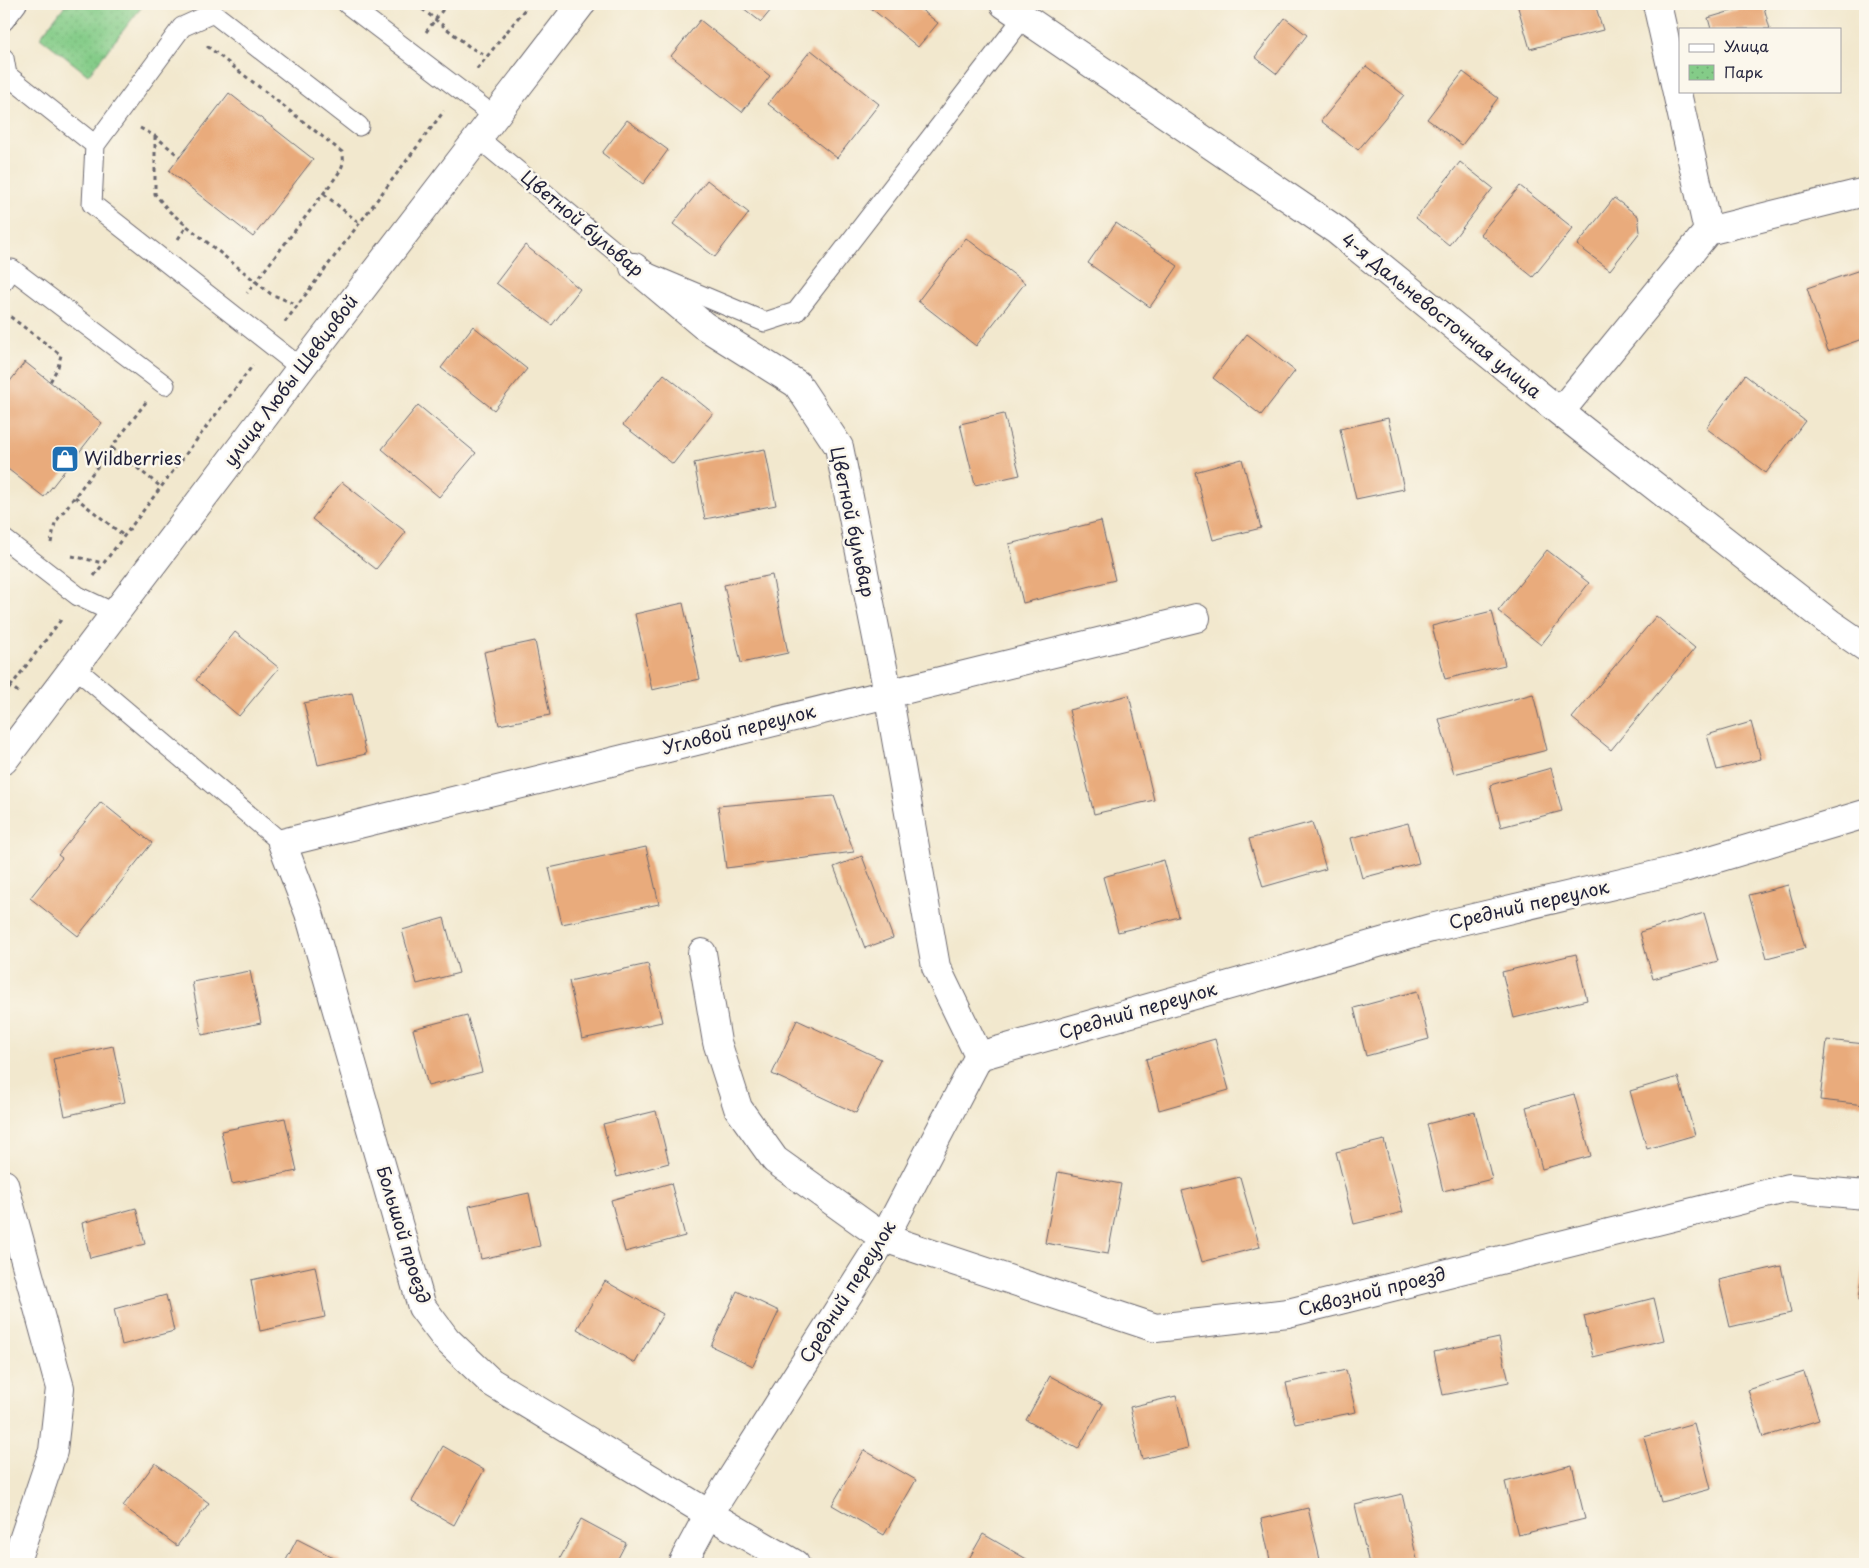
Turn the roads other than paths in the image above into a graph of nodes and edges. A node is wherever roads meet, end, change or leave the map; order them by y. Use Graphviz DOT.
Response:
graph roads {
  1 [pos="17,4"];
  2 [pos="347,4"];
  3 [pos="581,4"];
  4 [pos="1657,4"];
  5 [pos="1013,11"];
  6 [pos="4,21"];
  7 [pos="4,58"];
  8 [pos="494,116"];
  9 [pos="359,126"];
  10 [pos="478,138"];
  11 [pos="95,145"];
  12 [pos="1865,192"];
  13 [pos="1708,231"];
  14 [pos="634,267"];
  15 [pos="7,271"];
  16 [pos="301,368"];
  17 [pos="163,384"];
  18 [pos="1560,412"];
  19 [pos="4,539"];
  20 [pos="114,613"];
  21 [pos="1196,618"];
  22 [pos="1865,647"];
  23 [pos="74,667"];
  24 [pos="888,693"];
  25 [pos="4,760"];
  26 [pos="1865,814"];
  27 [pos="282,843"];
  28 [pos="702,953"];
  29 [pos="979,1056"];
  30 [pos="4,1184"];
  31 [pos="1865,1194"];
  32 [pos="884,1238"];
  33 [pos="709,1514"];
  34 [pos="15,1564"];
  35 [pos="682,1564"];
  36 [pos="795,1564"];
  1 -- 6 [label="lane"];
  2 -- 8 [label="lane"];
  3 -- 8 [label="street"];
  4 -- 13 [label="street"];
  5 -- 14 [label="lane"];
  5 -- 18 [label="street, 4-я Дальневосточная улица"];
  7 -- 11 [label="lane"];
  8 -- 10 [label="lane"];
  9 -- 11 [label="lane"];
  10 -- 14 [label="lane, Цветной бульвар"];
  10 -- 16 [label="street, улица Любы Шевцовой"];
  11 -- 16 [label="lane"];
  12 -- 13 [label="street"];
  13 -- 18 [label="street"];
  14 -- 24 [label="street, Цветной бульвар"];
  15 -- 17 [label="lane"];
  16 -- 20 [label="street, улица Любы Шевцовой"];
  18 -- 22 [label="street, 4-я Дальневосточная улица"];
  19 -- 20 [label="lane"];
  20 -- 23 [label="street, улица Любы Шевцовой"];
  21 -- 24 [label="street, Угловой переулок"];
  23 -- 25 [label="street, улица Любы Шевцовой"];
  23 -- 27 [label="lane"];
  24 -- 27 [label="street, Угловой переулок"];
  24 -- 29 [label="street, Цветной бульвар"];
  26 -- 29 [label="street, Средний переулок"];
  27 -- 33 [label="street, Большой проезд"];
  28 -- 32 [label="street"];
  29 -- 32 [label="street, Средний переулок"];
  30 -- 34 [label="street"];
  31 -- 32 [label="street, Сквозной проезд"];
  32 -- 33 [label="street, Средний переулок"];
  33 -- 35 [label="street, Средний переулок"];
  33 -- 36 [label="street, Большой проезд"];
}
